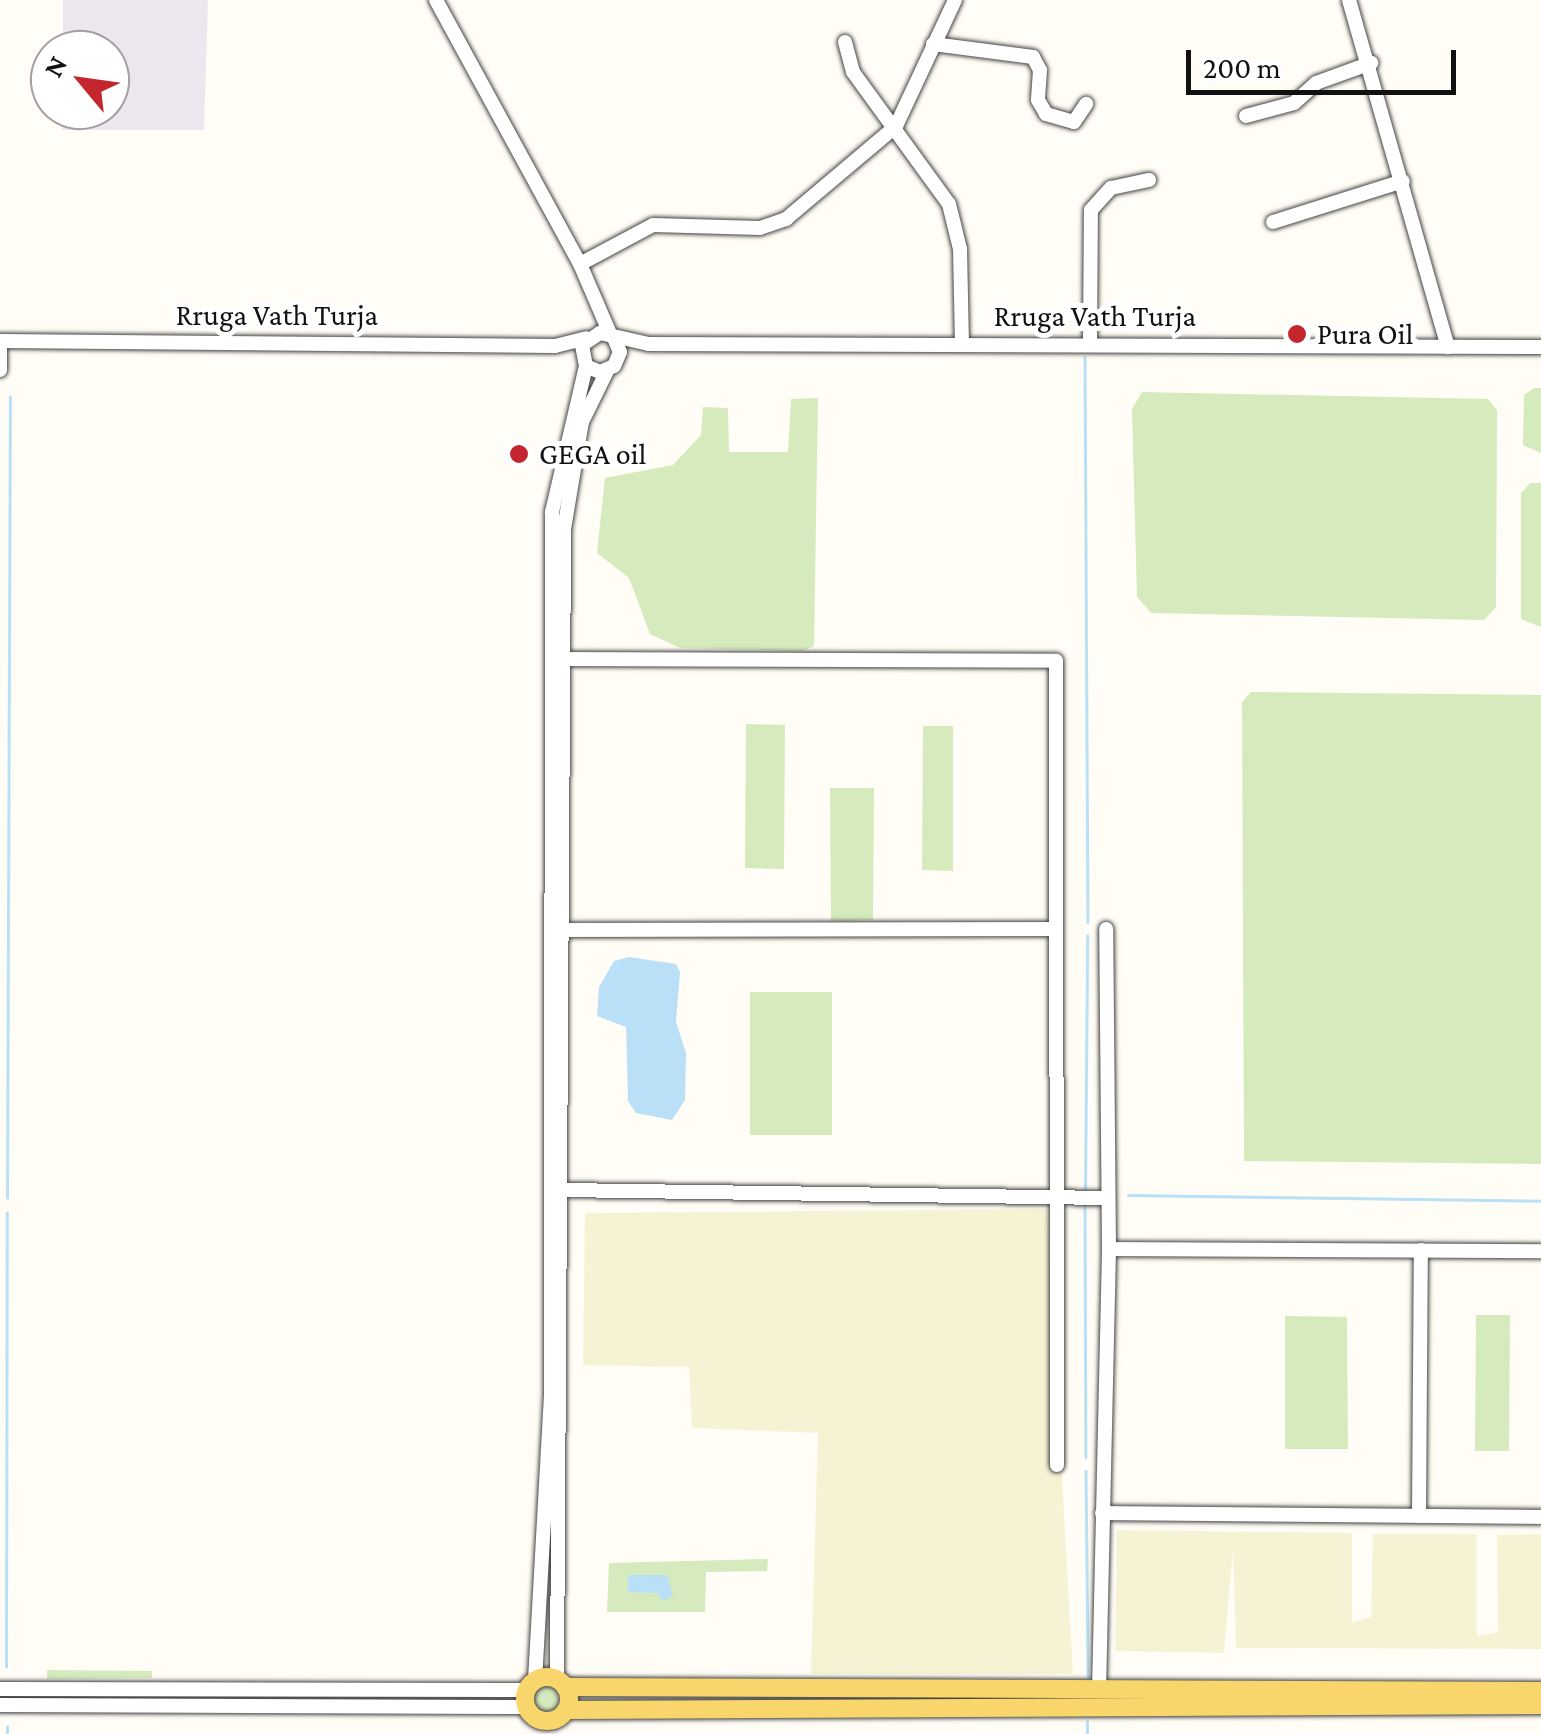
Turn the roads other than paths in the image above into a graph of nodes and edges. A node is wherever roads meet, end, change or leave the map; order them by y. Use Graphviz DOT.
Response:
graph roads {
  1 [pos="436,0"];
  2 [pos="955,0"];
  3 [pos="1349,0"];
  4 [pos="845,42"];
  5 [pos="933,44"];
  6 [pos="1371,63"];
  7 [pos="1086,104"];
  8 [pos="1246,116"];
  9 [pos="896,126"];
  10 [pos="1148,180"];
  11 [pos="1403,181"];
  12 [pos="1274,222"];
  13 [pos="580,264"];
  14 [pos="598,302"];
  15 [pos="588,337"];
  16 [pos="612,337"];
  17 [pos="0,341"];
  18 [pos="962,342"];
  19 [pos="1090,343"];
  20 [pos="649,344"];
  21 [pos="555,346"];
  22 [pos="1541,346"];
  23 [pos="1448,347"];
  24 [pos="584,363"];
  25 [pos="613,365"];
  26 [pos="0,370"];
  27 [pos="562,659"];
  28 [pos="1056,929"];
  29 [pos="1106,929"];
  30 [pos="561,930"];
  31 [pos="562,1190"];
  32 [pos="1058,1197"];
  33 [pos="1108,1198"];
  34 [pos="1109,1250"];
  35 [pos="1422,1250"];
  36 [pos="1541,1251"];
  37 [pos="1057,1465"];
  38 [pos="1102,1513"];
  39 [pos="1418,1516"];
  40 [pos="1541,1517"];
  41 [pos="561,1684"];
  42 [pos="0,1689"];
  43 [pos="1099,1690"];
  44 [pos="1541,1691"];
  45 [pos="1541,1705"];
  46 [pos="0,1706"];
  47 [pos="542,1712"];
  1 -- 13 [label="street"];
  2 -- 5 [label="street"];
  3 -- 6 [label="street"];
  4 -- 9 [label="street"];
  5 -- 7 [label="street"];
  5 -- 9 [label="street"];
  6 -- 8 [label="street"];
  6 -- 11 [label="street"];
  9 -- 13 [label="street"];
  9 -- 18 [label="street"];
  10 -- 19 [label="street"];
  11 -- 12 [label="street"];
  11 -- 23 [label="street"];
  13 -- 14 [label="street"];
  14 -- 15 [label="street"];
  14 -- 16 [label="street"];
  15 -- 16 [label="street, Rruga Vath Turja"];
  15 -- 21 [label="street, Rruga Vath Turja"];
  15 -- 24 [label="street"];
  16 -- 20 [label="street, Rruga Vath Turja"];
  16 -- 25 [label="street"];
  17 -- 21 [label="street, Rruga Vath Turja"];
  17 -- 26 [label="street"];
  18 -- 19 [label="street, Rruga Vath Turja"];
  18 -- 20 [label="street, Rruga Vath Turja"];
  19 -- 23 [label="street, Rruga Vath Turja"];
  20 -- 25 [label="street, Rruga Vath Turja"];
  21 -- 24 [label="street, Rruga Vath Turja"];
  22 -- 23 [label="street, Rruga Vath Turja"];
  24 -- 25 [label="street, Rruga Vath Turja"];
  24 -- 47 [label="street"];
  25 -- 27 [label="street"];
  27 -- 28 [label="street"];
  27 -- 30 [label="street"];
  28 -- 30 [label="street"];
  28 -- 32 [label="street"];
  29 -- 33 [label="street"];
  30 -- 31 [label="street"];
  31 -- 32 [label="street"];
  31 -- 41 [label="street"];
  32 -- 33 [label="street"];
  32 -- 37 [label="street"];
  33 -- 34 [label="street"];
  34 -- 35 [label="street"];
  34 -- 38 [label="street"];
  35 -- 36 [label="street"];
  35 -- 39 [label="street"];
  38 -- 39 [label="street"];
  38 -- 43 [label="street"];
  39 -- 40 [label="street"];
  41 -- 43 [label="main road"];
  41 -- 47 [label="main road"];
  41 -- 47 [label="main road"];
  42 -- 47 [label="street"];
  43 -- 44 [label="main road"];
  45 -- 47 [label="main road"];
  46 -- 47 [label="street"];
}
